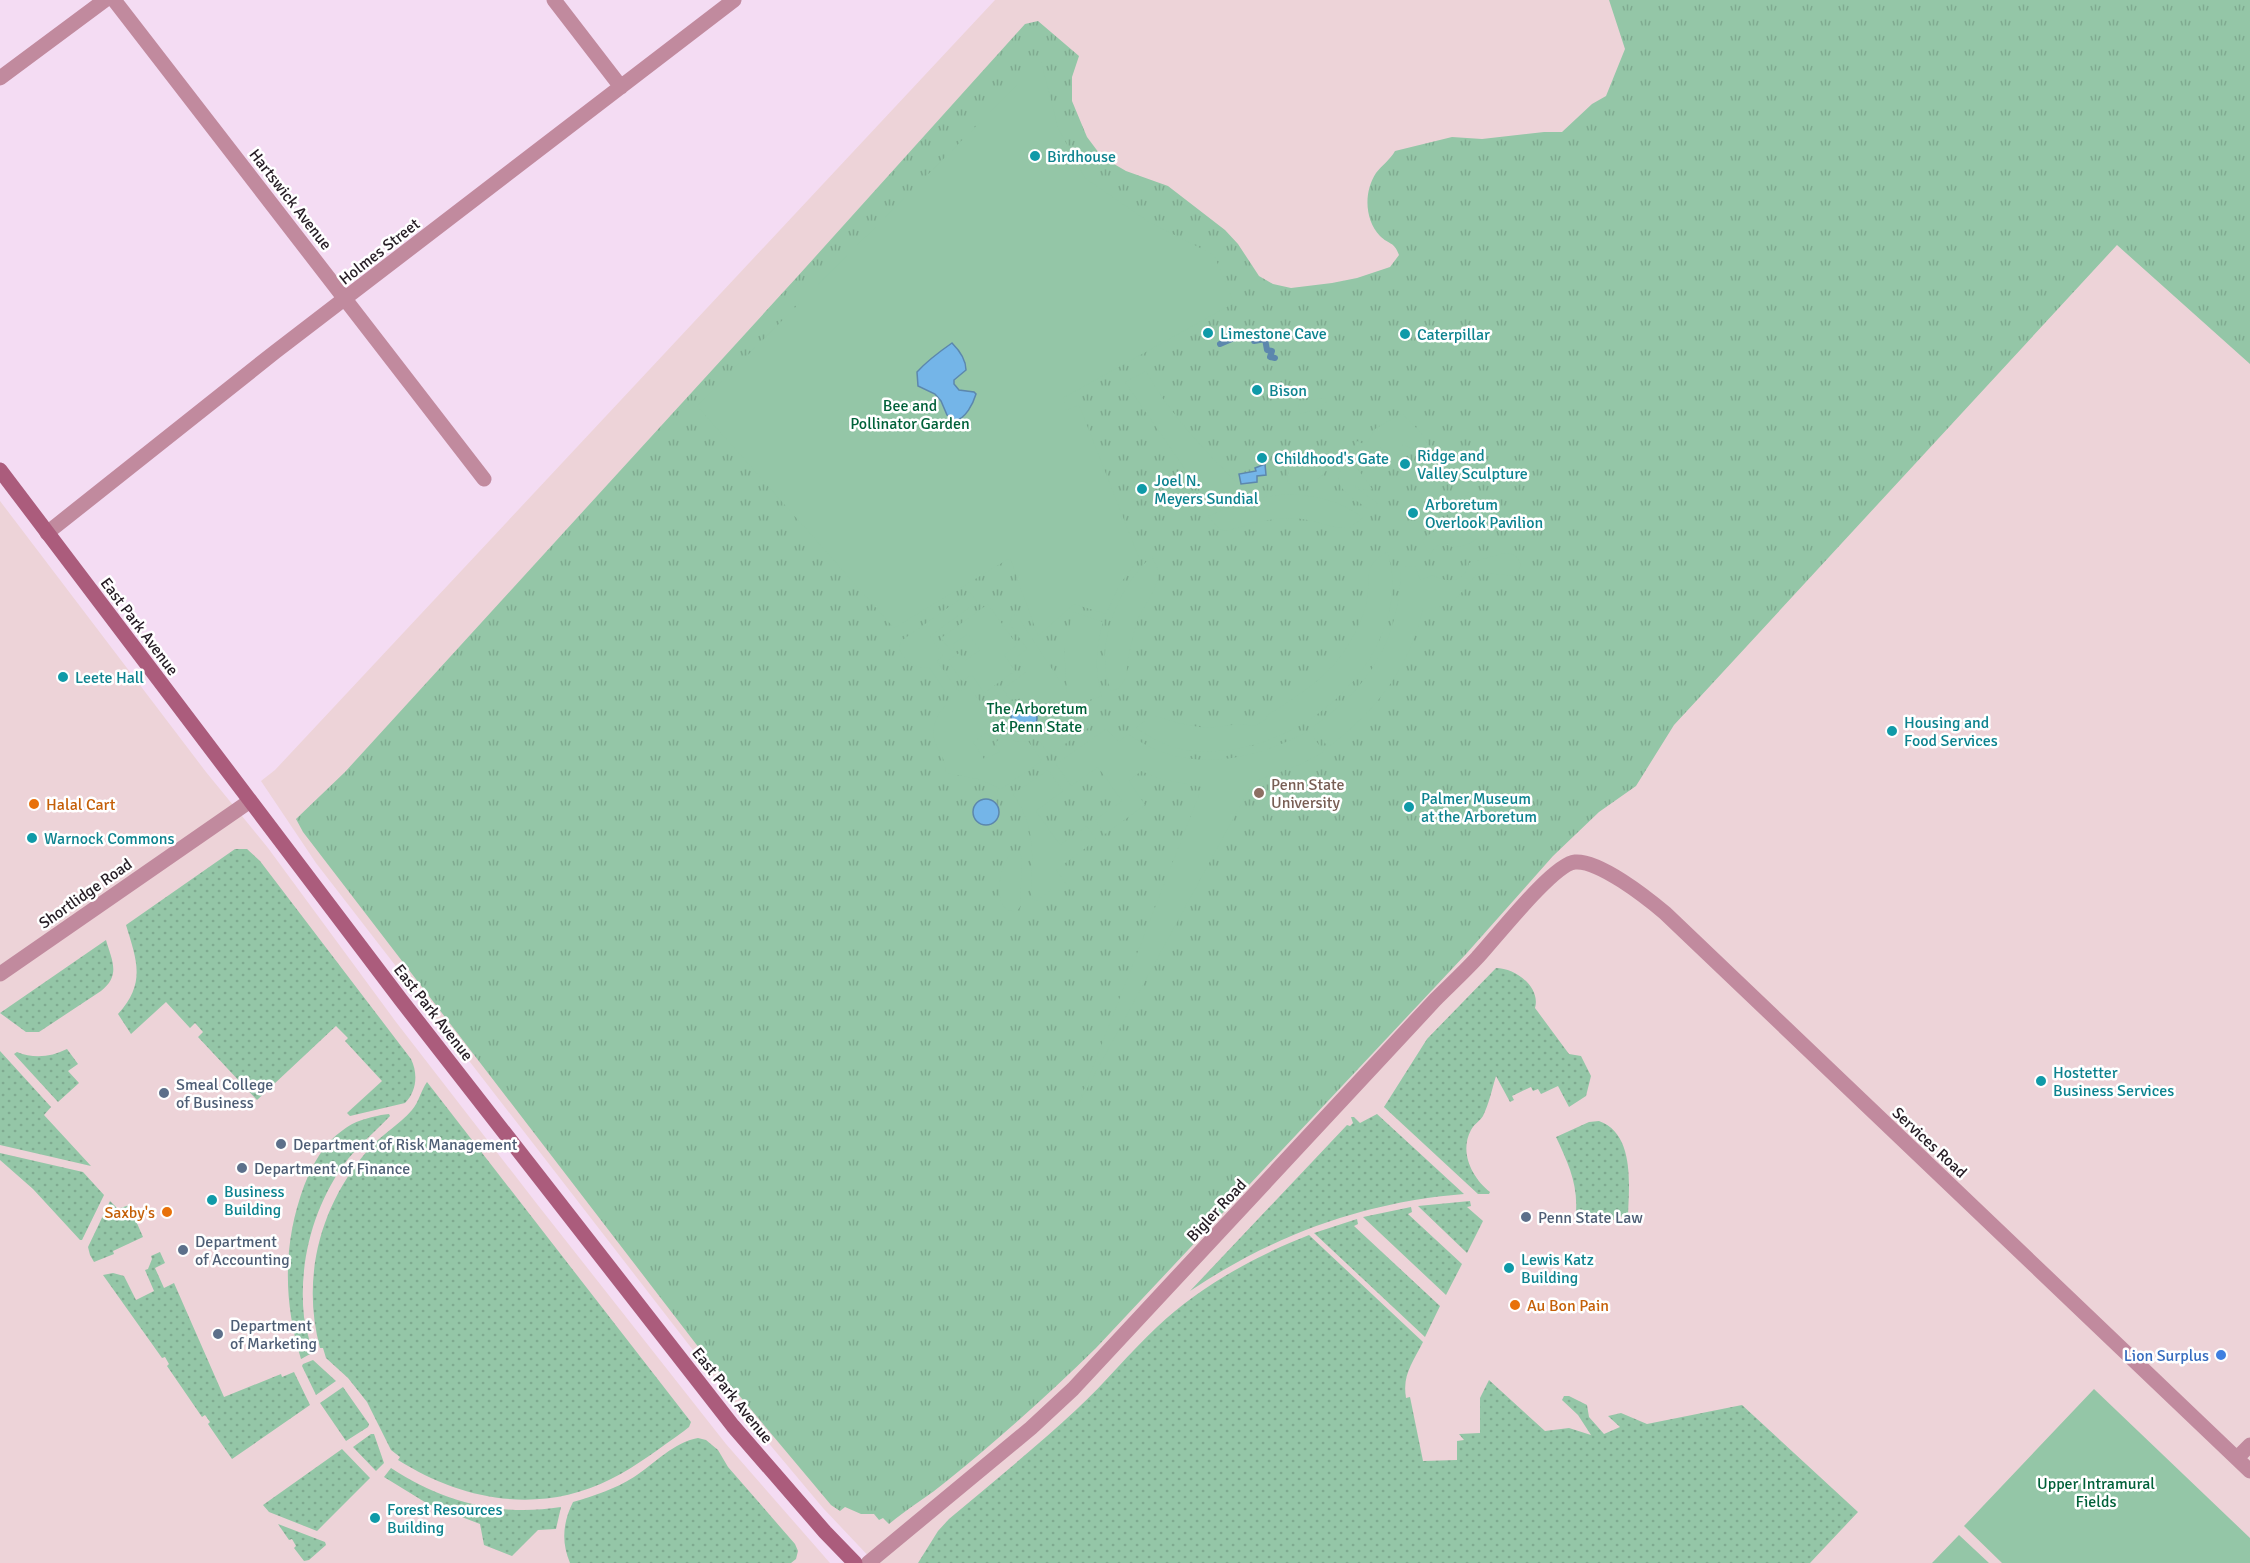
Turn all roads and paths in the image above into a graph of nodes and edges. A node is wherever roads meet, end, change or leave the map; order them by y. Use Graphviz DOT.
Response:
graph roads {
  1 [pos="105,0"];
  2 [pos="114,0"];
  3 [pos="554,0"];
  4 [pos="734,0"];
  5 [pos="0,78"];
  6 [pos="621,87"];
  7 [pos="346,299"];
  8 [pos="0,470"];
  9 [pos="484,479"];
  10 [pos="47,533"];
  11 [pos="250,801"];
  12 [pos="1572,862"];
  13 [pos="0,974"];
  14 [pos="2250,1445"];
  15 [pos="2237,1458"];
  16 [pos="2250,1471"];
  17 [pos="855,1563"];
  18 [pos="868,1563"];
  1 -- 5 [label="street"];
  2 -- 7 [label="street, Hartswick Avenue"];
  3 -- 6 [label="street"];
  4 -- 6 [label="street, Holmes Street"];
  6 -- 7 [label="street, Holmes Street"];
  7 -- 9 [label="street, Hartswick Avenue"];
  7 -- 10 [label="street, Holmes Street"];
  8 -- 10 [label="main road, East Park Avenue"];
  10 -- 11 [label="main road, East Park Avenue"];
  11 -- 13 [label="street, Shortlidge Road"];
  11 -- 17 [label="main road, East Park Avenue"];
  12 -- 15 [label="street, Services Road"];
  12 -- 18 [label="street, Bigler Road"];
  14 -- 15 [label="street"];
  15 -- 16 [label="street, Services Road"];
}
